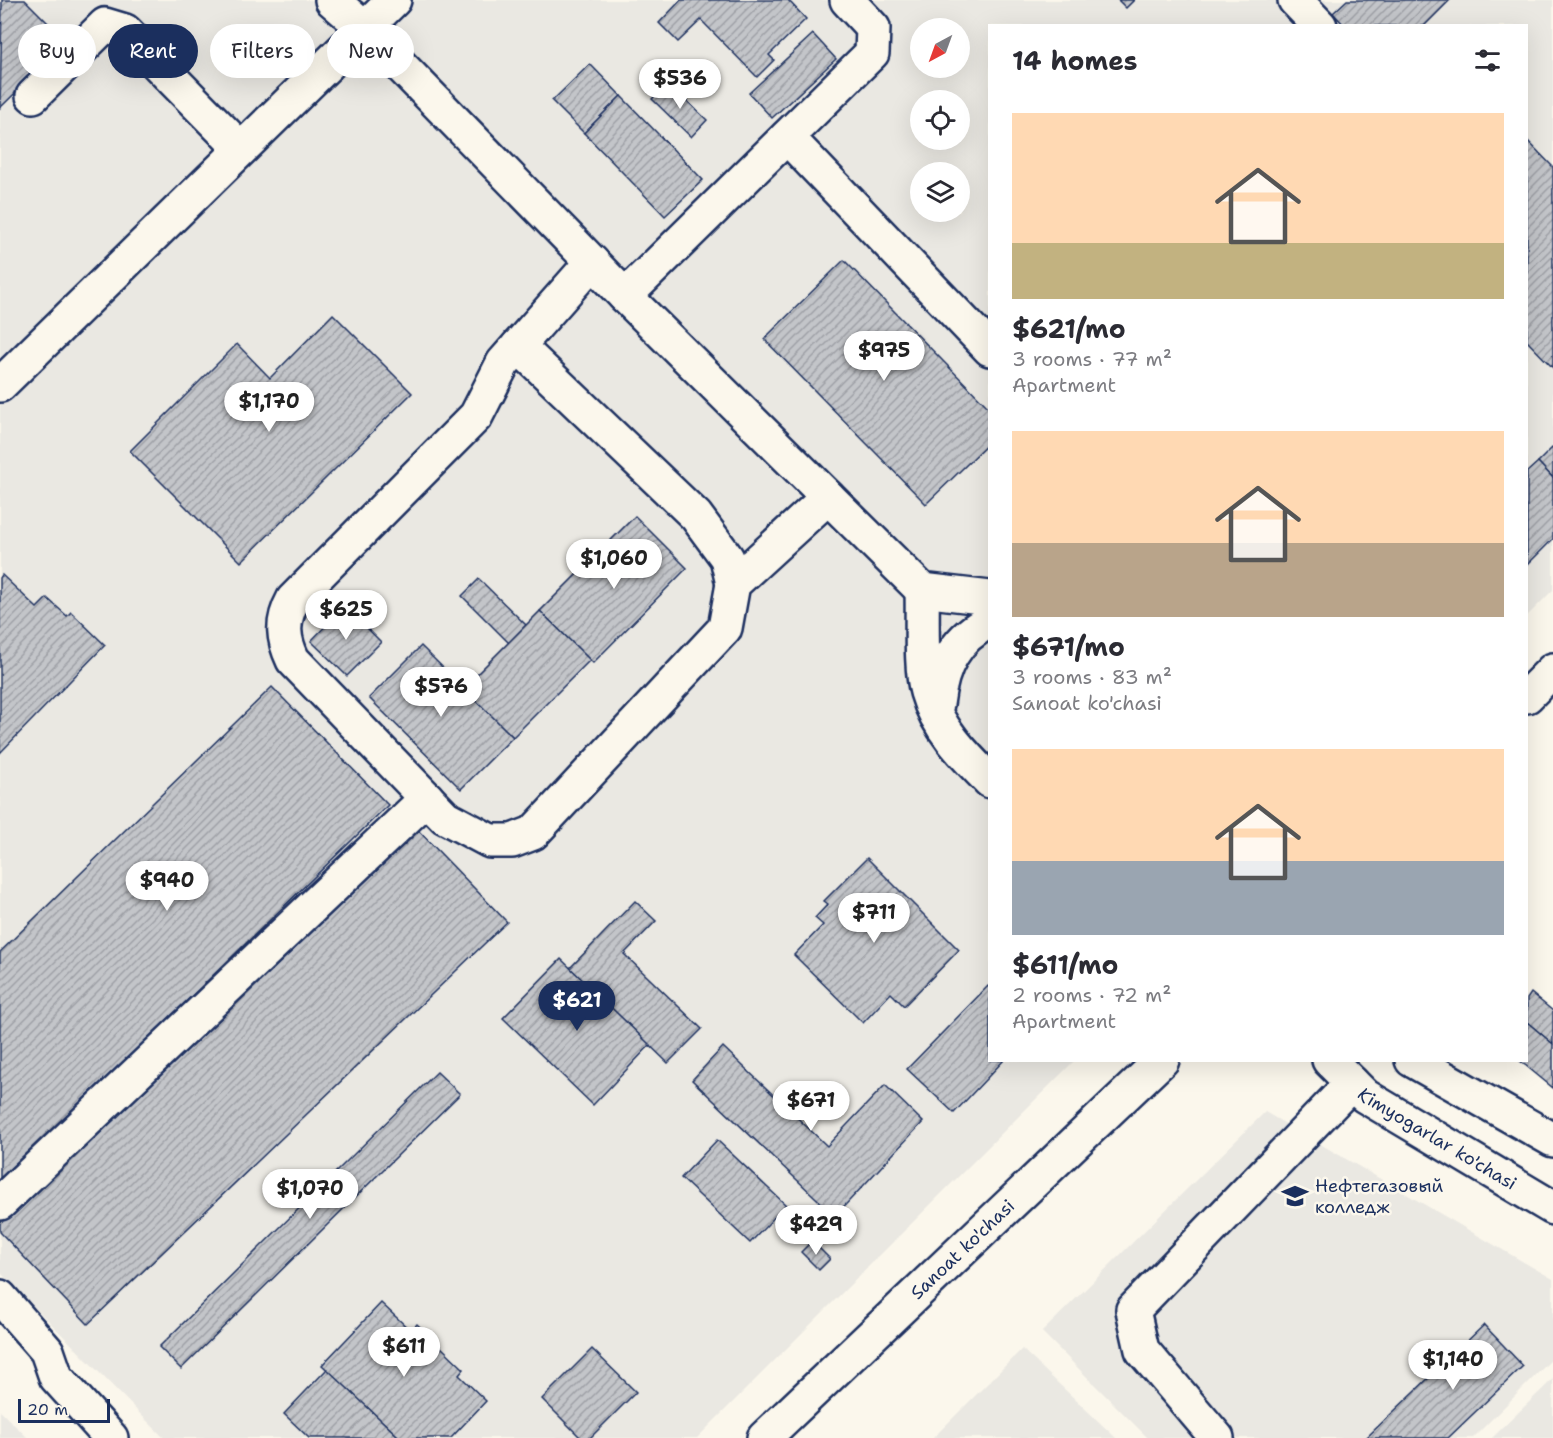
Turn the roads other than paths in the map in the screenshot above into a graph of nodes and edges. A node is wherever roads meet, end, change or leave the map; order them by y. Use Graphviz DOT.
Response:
graph roads {
  1 [pos="332,0"];
  2 [pos="394,0"];
  3 [pos="847,0"];
  4 [pos="1295,0"];
  5 [pos="359,24"];
  6 [pos="368,24"];
  7 [pos="1318,24"];
  8 [pos="327,64"];
  9 [pos="413,78"];
  10 [pos="33,96"];
  11 [pos="787,137"];
  12 [pos="241,149"];
  13 [pos="592,262"];
  14 [pos="626,296"];
  15 [pos="518,346"];
  16 [pos="988,347"];
  17 [pos="0,385"];
  18 [pos="828,497"];
  19 [pos="733,584"];
  20 [pos="922,590"];
  21 [pos="988,598"];
  22 [pos="988,622"];
  23 [pos="1553,670"];
  24 [pos="1528,695"];
  25 [pos="935,715"];
  26 [pos="988,780"];
  27 [pos="427,798"];
  28 [pos="1160,1062"];
  29 [pos="1416,1062"];
  30 [pos="1340,1072"];
  31 [pos="1553,1140"];
  32 [pos="0,1203"];
  33 [pos="1553,1208"];
  34 [pos="0,1298"];
  35 [pos="111,1437"];
  36 [pos="764,1438"];
  37 [pos="1217,1438"];
  1 -- 5 [label="street"];
  2 -- 6 [label="street"];
  3 -- 11 [label="street"];
  4 -- 7 [label="street"];
  8 -- 12 [label="street"];
  9 -- 13 [label="street"];
  10 -- 12 [label="street"];
  11 -- 14 [label="street"];
  11 -- 16 [label="street"];
  12 -- 17 [label="street"];
  13 -- 14 [label="street"];
  13 -- 15 [label="street"];
  14 -- 18 [label="street"];
  15 -- 19 [label="street"];
  15 -- 27 [label="street"];
  18 -- 19 [label="street"];
  18 -- 20 [label="street"];
  19 -- 27 [label="street"];
  20 -- 21 [label="street"];
  20 -- 25 [label="street"];
  22 -- 25 [label="street"];
  23 -- 24 [label="street"];
  25 -- 26 [label="street"];
  27 -- 32 [label="street"];
  28 -- 36 [label="street, Sanoat ko'chasi"];
  29 -- 31 [label="street"];
  30 -- 33 [label="street, Kimyogarlar ko'chasi"];
  30 -- 37 [label="street"];
  34 -- 35 [label="street"];
}
